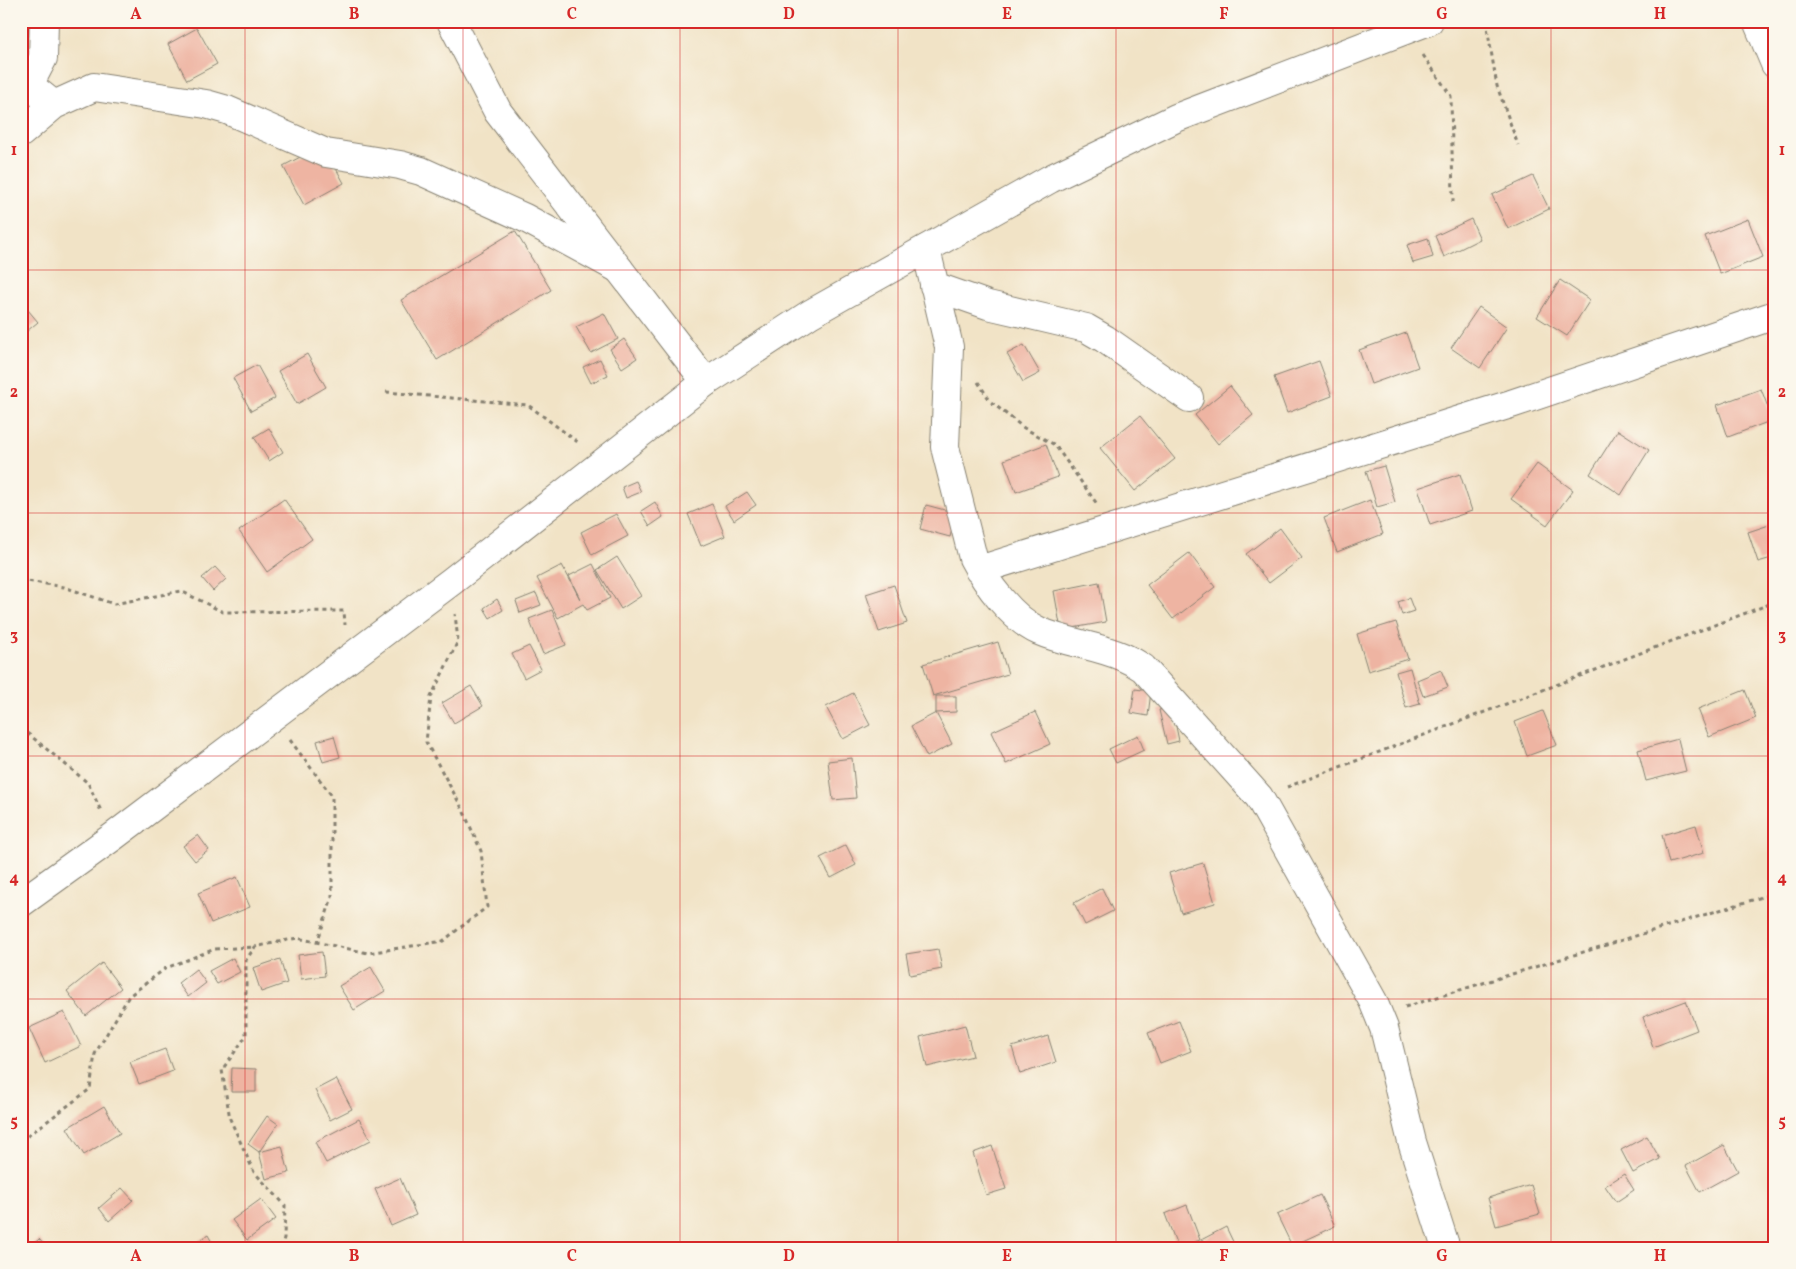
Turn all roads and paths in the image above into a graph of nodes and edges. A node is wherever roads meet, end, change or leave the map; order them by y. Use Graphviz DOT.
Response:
graph roads {
  1 [pos="44,21"];
  2 [pos="451,21"];
  3 [pos="1486,21"];
  4 [pos="1757,21"];
  5 [pos="1418,26"];
  6 [pos="1775,64"];
  7 [pos="54,105"];
  8 [pos="21,133"];
  9 [pos="1518,144"];
  10 [pos="1453,202"];
  11 [pos="926,249"];
  12 [pos="619,269"];
  13 [pos="934,286"];
  14 [pos="1775,315"];
  15 [pos="949,348"];
  16 [pos="706,382"];
  17 [pos="386,392"];
  18 [pos="1189,398"];
  19 [pos="604,462"];
  20 [pos="1114,526"];
  21 [pos="979,570"];
  22 [pos="21,580"];
  23 [pos="452,581"];
  24 [pos="1775,602"];
  25 [pos="347,658"];
  26 [pos="272,715"];
  27 [pos="21,728"];
  28 [pos="1259,797"];
  29 [pos="114,836"];
  30 [pos="1775,893"];
  31 [pos="21,903"];
  32 [pos="317,943"];
  33 [pos="255,947"];
  34 [pos="1380,1015"];
  35 [pos="21,1141"];
  36 [pos="280,1248"];
  37 [pos="1446,1248"];
  1 -- 7 [label="street"];
  2 -- 12 [label="street"];
  3 -- 9 [label="path"];
  4 -- 6 [label="street"];
  5 -- 10 [label="path"];
  5 -- 11 [label="street"];
  7 -- 8 [label="street"];
  7 -- 12 [label="street"];
  11 -- 13 [label="street"];
  11 -- 16 [label="street"];
  12 -- 16 [label="street"];
  13 -- 15 [label="street"];
  13 -- 18 [label="street"];
  14 -- 20 [label="street"];
  15 -- 20 [label="path"];
  15 -- 21 [label="street"];
  16 -- 19 [label="street"];
  17 -- 19 [label="path"];
  19 -- 23 [label="street"];
  20 -- 21 [label="street"];
  21 -- 28 [label="street"];
  22 -- 25 [label="path"];
  23 -- 25 [label="street"];
  23 -- 32 [label="path"];
  24 -- 28 [label="path"];
  25 -- 26 [label="street"];
  26 -- 29 [label="street"];
  26 -- 32 [label="path"];
  27 -- 29 [label="path"];
  28 -- 34 [label="street"];
  29 -- 31 [label="street"];
  30 -- 34 [label="path"];
  32 -- 33 [label="path"];
  33 -- 35 [label="path"];
  33 -- 36 [label="path"];
  34 -- 37 [label="street"];
}
